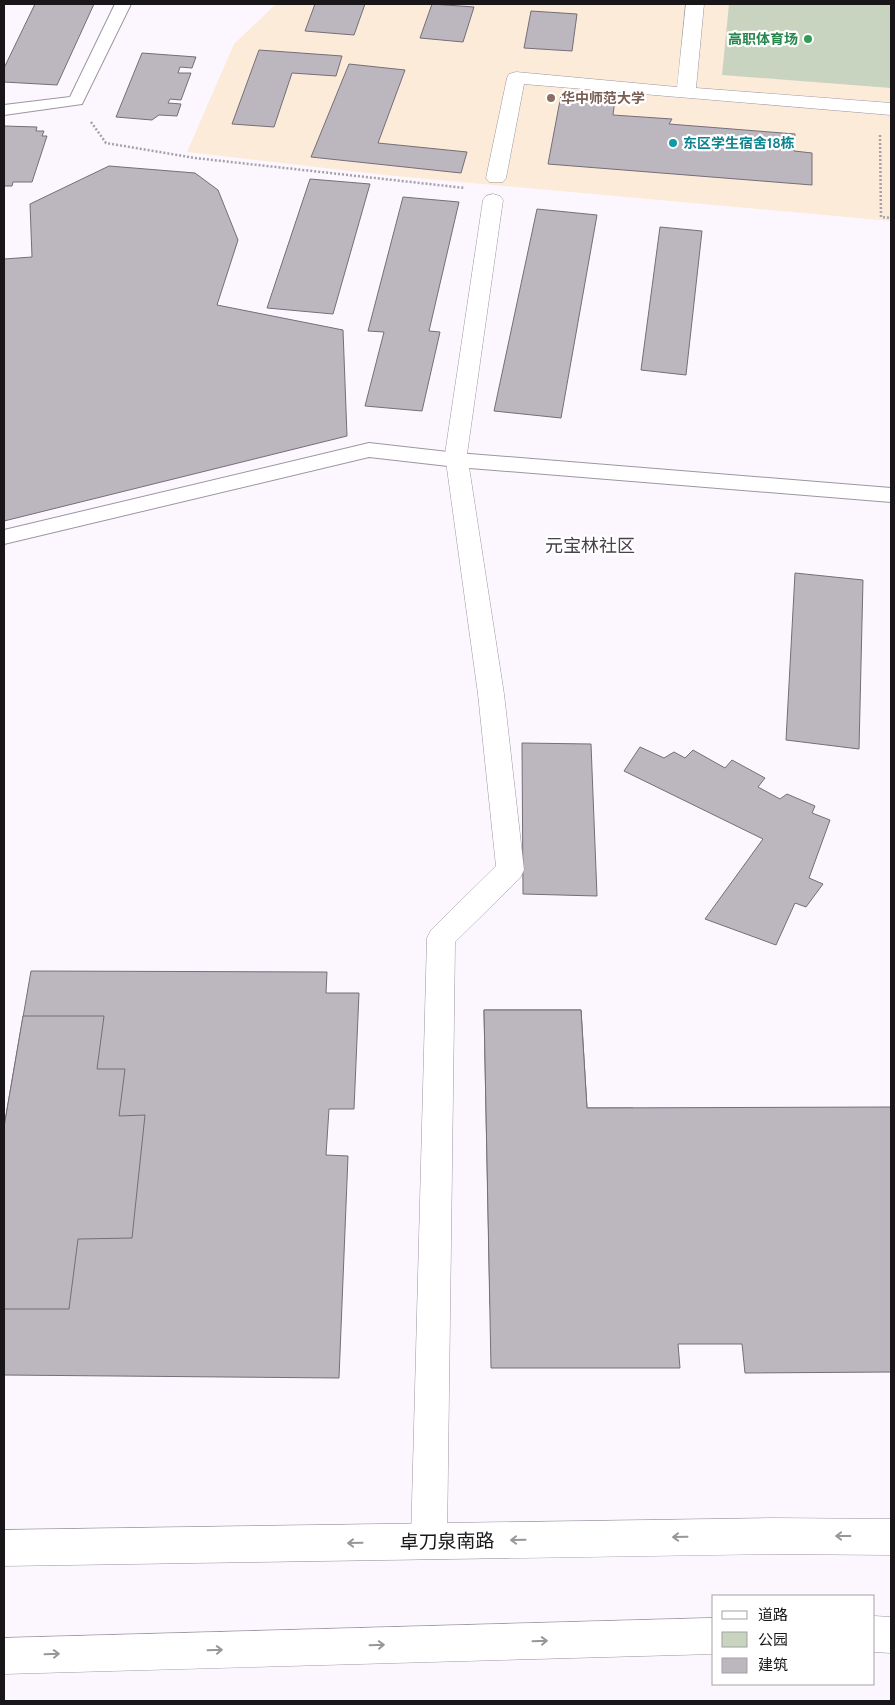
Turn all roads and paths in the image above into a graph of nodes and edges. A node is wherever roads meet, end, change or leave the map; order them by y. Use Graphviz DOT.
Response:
graph roads {
  1 [pos="123,4"];
  2 [pos="695,4"];
  3 [pos="686,93"];
  4 [pos="76,101"];
  5 [pos="886,108"];
  6 [pos="4,110"];
  7 [pos="465,188"];
  8 [pos="891,218"];
  9 [pos="458,460"];
  10 [pos="891,495"];
  11 [pos="4,537"];
  12 [pos="891,1536"];
  13 [pos="429,1541"];
  14 [pos="4,1548"];
  15 [pos="875,1634"];
  16 [pos="891,1634"];
  17 [pos="712,1636"];
  18 [pos="4,1656"];
  1 -- 4 [label="lane"];
  2 -- 3 [label="street"];
  3 -- 5 [label="street"];
  3 -- 9 [label="street"];
  4 -- 6 [label="lane"];
  4 -- 7 [label="path"];
  5 -- 8 [label="path"];
  9 -- 10 [label="lane"];
  9 -- 11 [label="lane"];
  9 -- 13 [label="street"];
  12 -- 13 [label="street, 卓刀泉南路, one-way"];
  13 -- 14 [label="street, 卓刀泉南路, one-way"];
  15 -- 16 [label="street"];
  18 -- 17 [label="street, one-way"];
}
